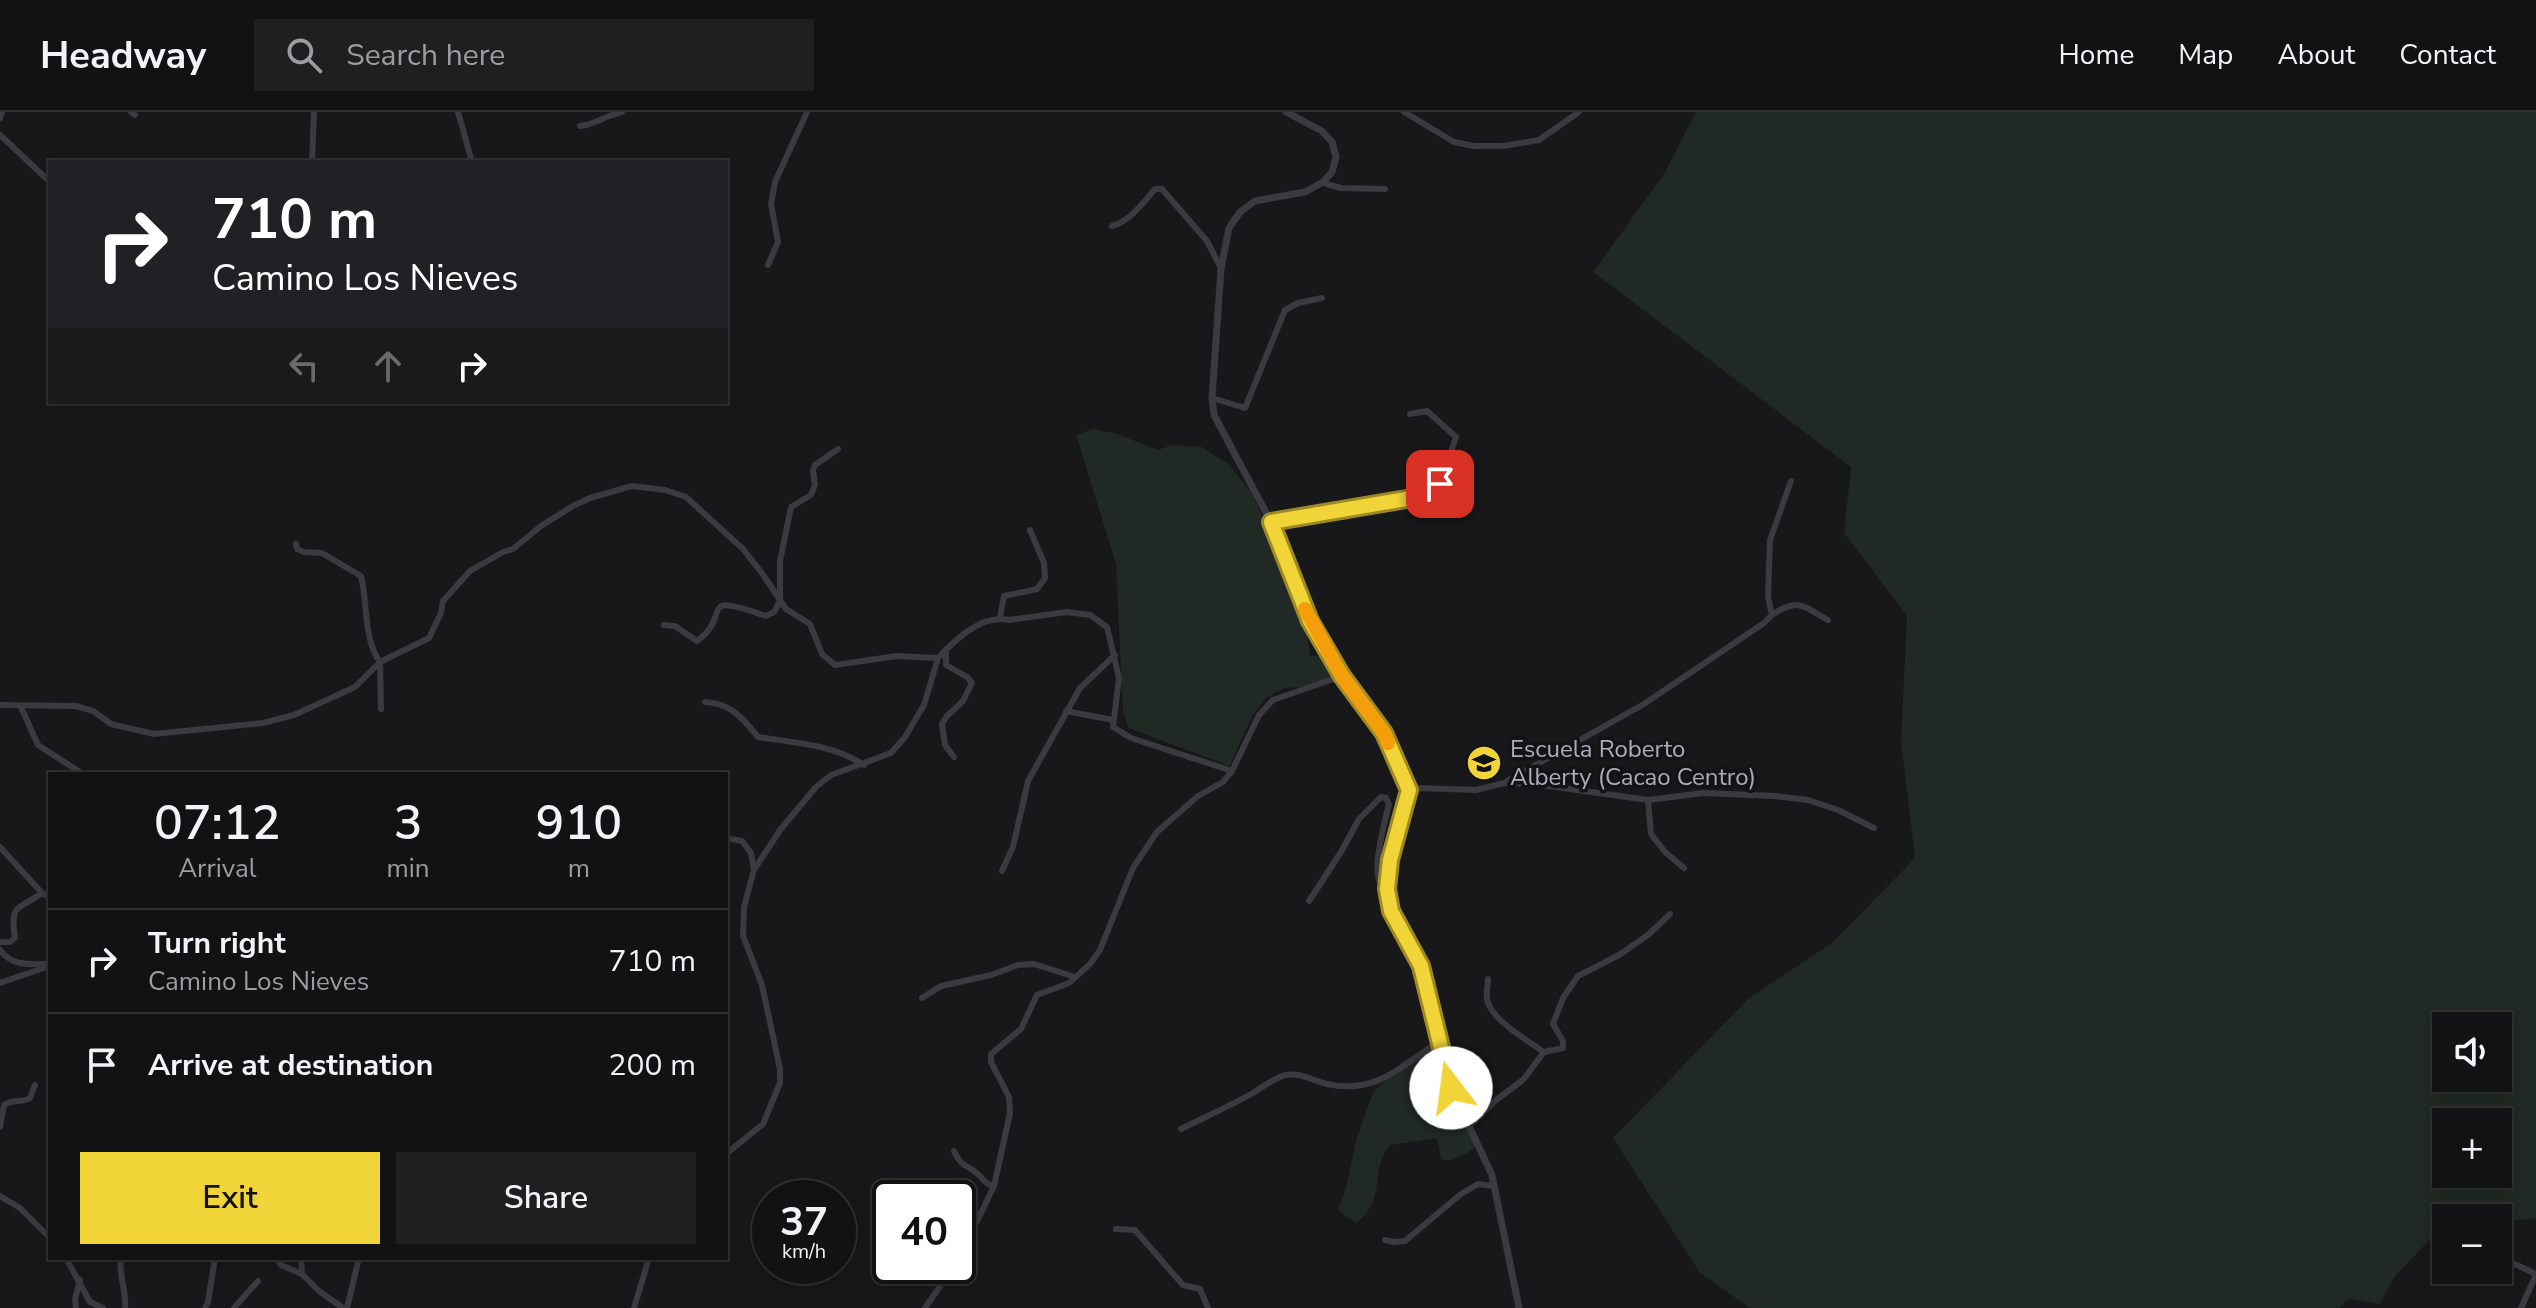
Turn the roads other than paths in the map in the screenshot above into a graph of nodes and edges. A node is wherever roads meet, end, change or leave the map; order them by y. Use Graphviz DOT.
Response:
graph roads {
  1 [pos="2,112"];
  2 [pos="314,112"];
  3 [pos="458,112"];
  4 [pos="622,112"];
  5 [pos="807,112"];
  6 [pos="1286,112"];
  7 [pos="1404,112"];
  8 [pos="1579,112"];
  9 [pos="0,118"];
  10 [pos="580,126"];
  11 [pos="0,135"];
  12 [pos="312,160"];
  13 [pos="471,160"];
  14 [pos="48,180"];
  15 [pos="1323,183"];
  16 [pos="1385,189"];
  17 [pos="1112,226"];
  18 [pos="768,265"];
  19 [pos="1221,269"];
  20 [pos="1322,298"];
  21 [pos="1212,398"];
  22 [pos="1410,414"];
  23 [pos="838,449"];
  24 [pos="1791,481"];
  25 [pos="1271,522"];
  26 [pos="1030,530"];
  27 [pos="296,544"];
  28 [pos="780,601"];
  29 [pos="1772,615"];
  30 [pos="1000,618"];
  31 [pos="1828,620"];
  32 [pos="664,625"];
  33 [pos="946,649"];
  34 [pos="1115,655"];
  35 [pos="938,658"];
  36 [pos="380,662"];
  37 [pos="1342,676"];
  38 [pos="705,702"];
  39 [pos="0,705"];
  40 [pos="21,707"];
  41 [pos="381,709"];
  42 [pos="1066,711"];
  43 [pos="1113,720"];
  44 [pos="954,757"];
  45 [pos="864,765"];
  46 [pos="1232,771"];
  47 [pos="80,772"];
  48 [pos="1504,783"];
  49 [pos="1409,790"];
  50 [pos="1648,800"];
  51 [pos="1874,828"];
  52 [pos="728,838"];
  53 [pos="0,847"];
  54 [pos="1684,868"];
  55 [pos="754,870"];
  56 [pos="1002,871"];
  57 [pos="1387,889"];
  58 [pos="42,893"];
  59 [pos="48,896"];
  60 [pos="1309,901"];
  61 [pos="1670,914"];
  62 [pos="0,942"];
  63 [pos="0,950"];
  64 [pos="48,965"];
  65 [pos="48,966"];
  66 [pos="1075,977"];
  67 [pos="1488,979"];
  68 [pos="0,983"];
  69 [pos="922,998"];
  70 [pos="1439,1042"];
  71 [pos="1544,1052"];
  72 [pos="35,1085"];
  73 [pos="1469,1126"];
  74 [pos="0,1127"];
  75 [pos="1181,1129"];
  76 [pos="954,1151"];
  77 [pos="728,1152"];
  78 [pos="994,1186"];
  79 [pos="1494,1186"];
  80 [pos="0,1196"];
  81 [pos="976,1224"];
  82 [pos="1116,1229"];
  83 [pos="48,1236"];
  84 [pos="1385,1240"];
  85 [pos="67,1260"];
  86 [pos="121,1260"];
  87 [pos="215,1260"];
  88 [pos="278,1260"];
  89 [pos="301,1260"];
  90 [pos="358,1260"];
  91 [pos="648,1260"];
  92 [pos="2512,1263"];
  93 [pos="302,1274"];
  94 [pos="2536,1274"];
  95 [pos="80,1280"];
  96 [pos="258,1281"];
  97 [pos="942,1284"];
  98 [pos="76,1308"];
  99 [pos="103,1308"];
  100 [pos="125,1308"];
  101 [pos="205,1308"];
  102 [pos="234,1308"];
  103 [pos="345,1308"];
  104 [pos="634,1308"];
  105 [pos="925,1308"];
  106 [pos="1208,1308"];
  107 [pos="1519,1308"];
  108 [pos="2521,1308"];
  1 -- 9 [label="street"];
  2 -- 12 [label="street"];
  3 -- 13 [label="street"];
  4 -- 10 [label="street"];
  5 -- 18 [label="street"];
  6 -- 15 [label="street"];
  7 -- 8 [label="street"];
  11 -- 14 [label="street"];
  15 -- 16 [label="street"];
  15 -- 19 [label="street"];
  17 -- 19 [label="street"];
  19 -- 21 [label="street"];
  20 -- 21 [label="street"];
  21 -- 25 [label="street"];
  22 -- 25 [label="street"];
  23 -- 28 [label="street"];
  24 -- 29 [label="street"];
  25 -- 37 [label="street"];
  26 -- 30 [label="street"];
  27 -- 36 [label="street"];
  28 -- 32 [label="street"];
  28 -- 35 [label="street"];
  28 -- 36 [label="street"];
  29 -- 31 [label="street"];
  29 -- 48 [label="street"];
  30 -- 33 [label="street"];
  30 -- 34 [label="street"];
  33 -- 35 [label="street"];
  33 -- 44 [label="street"];
  34 -- 42 [label="street"];
  34 -- 43 [label="street"];
  35 -- 45 [label="street"];
  36 -- 40 [label="street"];
  36 -- 41 [label="street"];
  37 -- 46 [label="street"];
  37 -- 49 [label="street"];
  38 -- 45 [label="street"];
  39 -- 40 [label="street"];
  40 -- 47 [label="street"];
  42 -- 43 [label="street"];
  42 -- 56 [label="street"];
  43 -- 46 [label="street"];
  45 -- 55 [label="street"];
  46 -- 66 [label="street"];
  48 -- 49 [label="street"];
  48 -- 50 [label="street"];
  49 -- 57 [label="street"];
  50 -- 51 [label="street"];
  50 -- 54 [label="street"];
  52 -- 55 [label="street"];
  53 -- 58 [label="street"];
  55 -- 77 [label="street"];
  57 -- 60 [label="street"];
  57 -- 70 [label="street"];
  58 -- 59 [label="street"];
  58 -- 62 [label="street"];
  61 -- 71 [label="street"];
  63 -- 64 [label="street"];
  65 -- 68 [label="street"];
  66 -- 69 [label="street"];
  66 -- 78 [label="street"];
  67 -- 71 [label="street"];
  70 -- 73 [label="street"];
  70 -- 75 [label="street"];
  71 -- 73 [label="street"];
  72 -- 74 [label="street"];
  73 -- 79 [label="street"];
  76 -- 78 [label="street"];
  78 -- 81 [label="street"];
  79 -- 84 [label="street"];
  79 -- 107 [label="street"];
  80 -- 83 [label="street"];
  82 -- 106 [label="street"];
  85 -- 95 [label="street"];
  86 -- 100 [label="street"];
  87 -- 101 [label="street"];
  88 -- 93 [label="street"];
  89 -- 93 [label="street"];
  90 -- 103 [label="street"];
  91 -- 104 [label="street"];
  92 -- 94 [label="street"];
  93 -- 103 [label="street"];
  94 -- 108 [label="street"];
  95 -- 98 [label="street"];
  95 -- 99 [label="street"];
  96 -- 102 [label="street"];
  97 -- 105 [label="street"];
}
